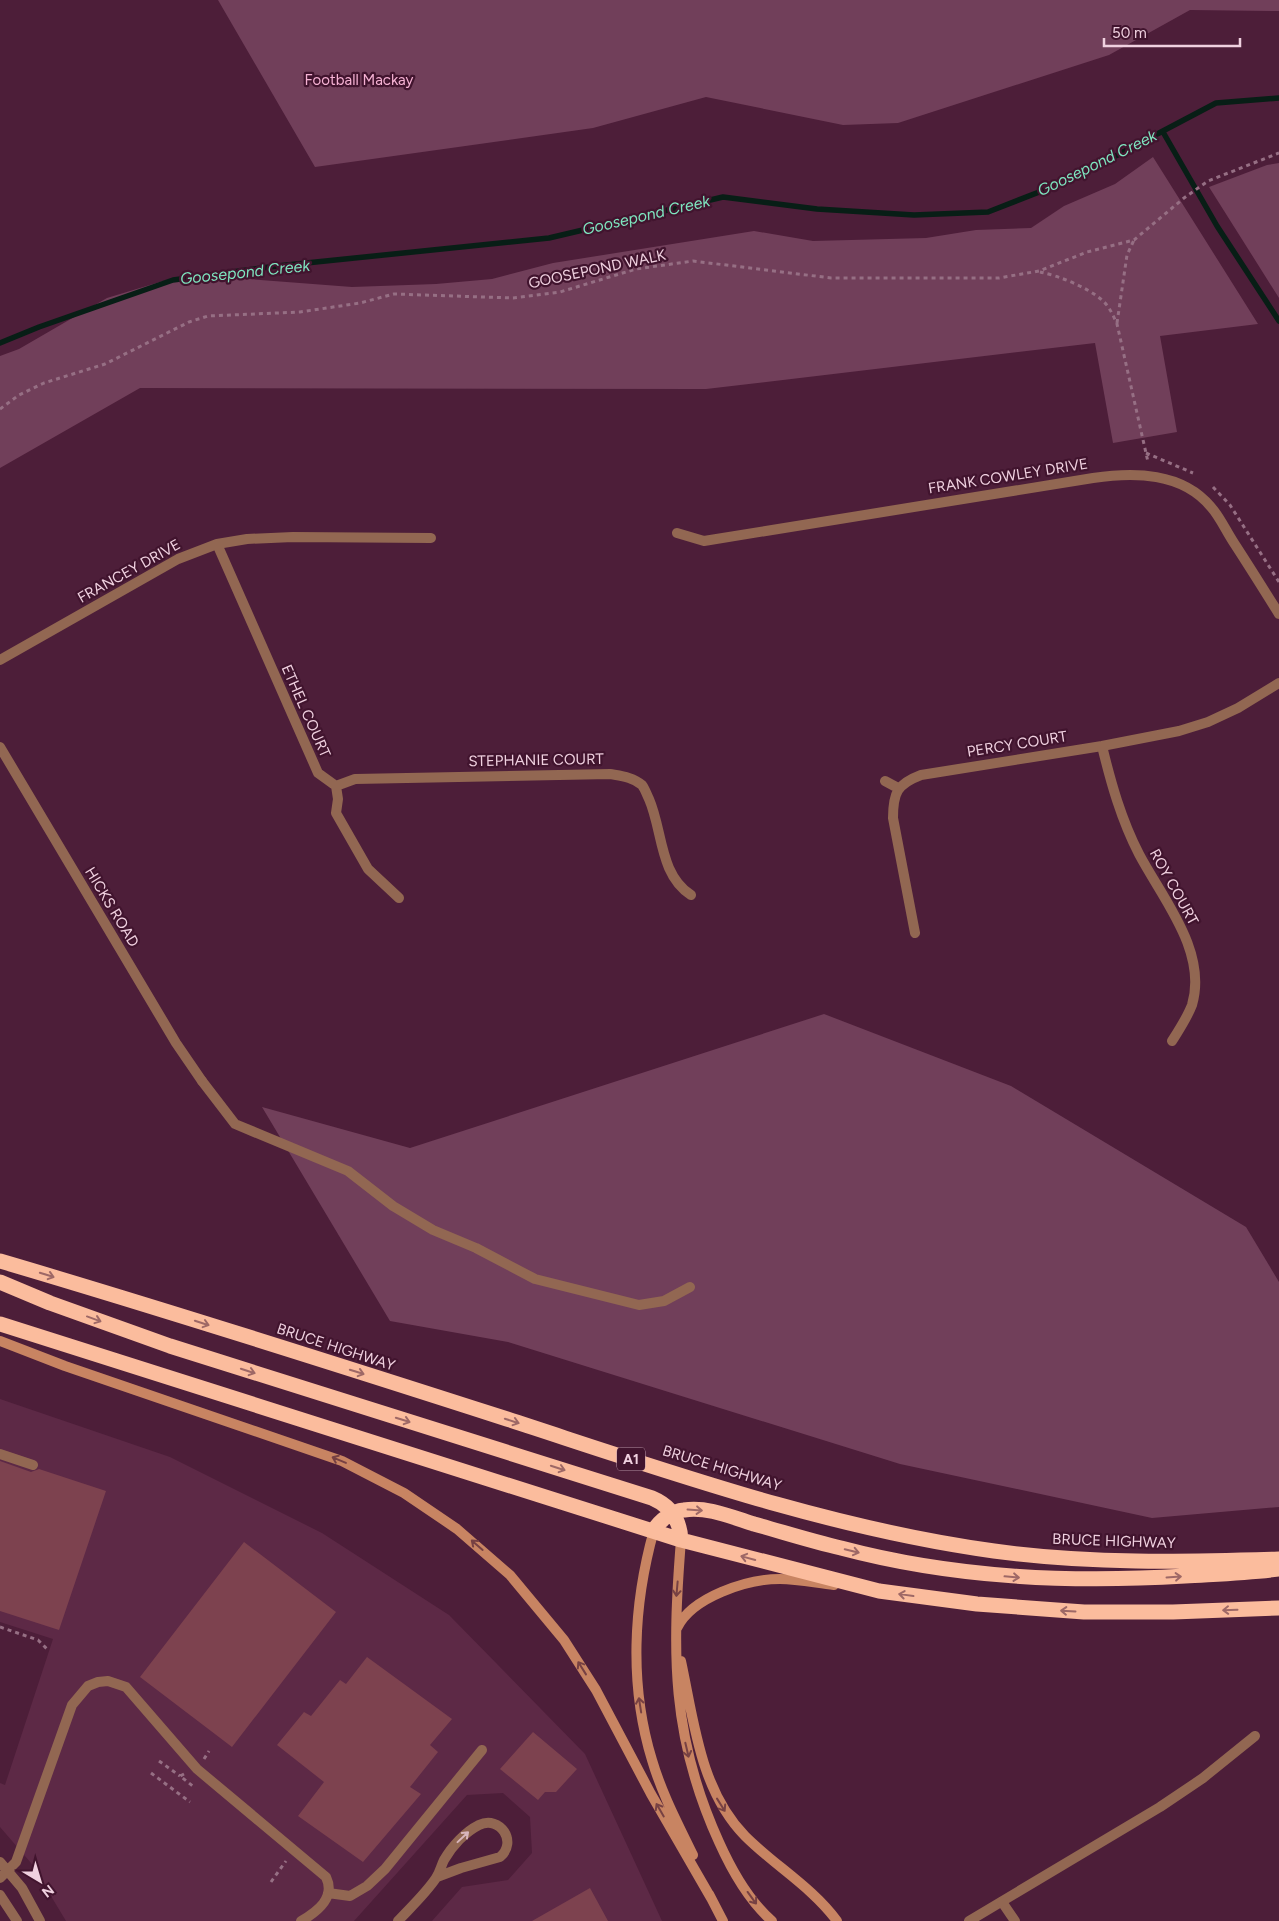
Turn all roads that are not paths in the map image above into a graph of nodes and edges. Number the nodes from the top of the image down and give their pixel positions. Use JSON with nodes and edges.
{"nodes":[{"id":1,"x":677,"y":533,"type":"dead end"},
{"id":2,"x":431,"y":538,"type":"dead end"},
{"id":3,"x":217,"y":544,"type":"junction"},
{"id":4,"x":1279,"y":614,"type":"edge"},
{"id":5,"x":0,"y":660,"type":"edge"},
{"id":6,"x":1279,"y":682,"type":"edge"},
{"id":7,"x":1102,"y":746,"type":"junction"},
{"id":8,"x":0,"y":747,"type":"edge"},
{"id":9,"x":885,"y":781,"type":"dead end"},
{"id":10,"x":336,"y":786,"type":"junction"},
{"id":11,"x":898,"y":788,"type":"junction"},
{"id":12,"x":691,"y":895,"type":"dead end"},
{"id":13,"x":399,"y":898,"type":"dead end"},
{"id":14,"x":916,"y":933,"type":"dead end"},
{"id":15,"x":1172,"y":1041,"type":"dead end"},
{"id":16,"x":0,"y":1261,"type":"edge"},
{"id":17,"x":0,"y":1282,"type":"edge"},
{"id":18,"x":690,"y":1287,"type":"dead end"},
{"id":19,"x":0,"y":1324,"type":"edge"},
{"id":20,"x":0,"y":1341,"type":"edge"},
{"id":21,"x":0,"y":1454,"type":"edge"},
{"id":22,"x":33,"y":1465,"type":"dead end"},
{"id":23,"x":673,"y":1513,"type":"junction"},
{"id":24,"x":654,"y":1530,"type":"junction"},
{"id":25,"x":681,"y":1540,"type":"junction"},
{"id":26,"x":1279,"y":1559,"type":"edge"},
{"id":27,"x":1279,"y":1569,"type":"edge"},
{"id":28,"x":880,"y":1591,"type":"junction"},
{"id":29,"x":1279,"y":1608,"type":"edge"},
{"id":30,"x":676,"y":1635,"type":"junction"},
{"id":31,"x":1255,"y":1736,"type":"dead end"},
{"id":32,"x":482,"y":1750,"type":"dead end"},
{"id":33,"x":2,"y":1870,"type":"edge"},
{"id":34,"x":437,"y":1877,"type":"junction"},
{"id":35,"x":328,"y":1893,"type":"junction"},
{"id":36,"x":0,"y":1895,"type":"edge"},
{"id":37,"x":711,"y":1898,"type":"junction"},
{"id":38,"x":1002,"y":1902,"type":"junction"},
{"id":39,"x":17,"y":1921,"type":"edge"},
{"id":40,"x":40,"y":1921,"type":"edge"},
{"id":41,"x":302,"y":1921,"type":"edge"},
{"id":42,"x":398,"y":1921,"type":"edge"},
{"id":43,"x":723,"y":1921,"type":"edge"},
{"id":44,"x":772,"y":1921,"type":"edge"},
{"id":45,"x":837,"y":1921,"type":"edge"},
{"id":46,"x":969,"y":1921,"type":"edge"},
{"id":47,"x":1015,"y":1921,"type":"edge"}],
"edges":[{"from":1,"to":4,"type":"street","name":"FRANK COWLEY DRIVE"},
{"from":2,"to":3,"type":"street","name":"FRANCEY DRIVE"},
{"from":3,"to":5,"type":"street","name":"FRANCEY DRIVE"},
{"from":3,"to":10,"type":"street","name":"ETHEL COURT"},
{"from":6,"to":7,"type":"street","name":"PERCY COURT"},
{"from":7,"to":11,"type":"street","name":"PERCY COURT"},
{"from":7,"to":15,"type":"street","name":"ROY COURT"},
{"from":8,"to":18,"type":"street","name":"HICKS ROAD"},
{"from":9,"to":11,"type":"street"},
{"from":10,"to":12,"type":"street","name":"STEPHANIE COURT"},
{"from":10,"to":13,"type":"street"},
{"from":11,"to":14,"type":"street"},
{"from":16,"to":26,"type":"highway","name":"BRUCE HIGHWAY","number":"A1","one_way":true},
{"from":17,"to":23,"type":"highway","one_way":true},
{"from":19,"to":24,"type":"highway"},
{"from":37,"to":20,"type":"main road","one_way":true},
{"from":21,"to":22,"type":"street"},
{"from":23,"to":24,"type":"highway"},
{"from":23,"to":25,"type":"highway"},
{"from":23,"to":27,"type":"highway","one_way":true},
{"from":24,"to":25,"type":"highway"},
{"from":37,"to":24,"type":"main road","one_way":true},
{"from":28,"to":25,"type":"highway","one_way":true},
{"from":25,"to":30,"type":"main road","one_way":true},
{"from":29,"to":28,"type":"highway","one_way":true},
{"from":28,"to":30,"type":"main road"},
{"from":30,"to":44,"type":"main road","one_way":true},
{"from":30,"to":45,"type":"main road","one_way":true},
{"from":31,"to":38,"type":"street"},
{"from":32,"to":35,"type":"street"},
{"from":33,"to":35,"type":"street"},
{"from":33,"to":40,"type":"street"},
{"from":34,"to":34,"type":"street","one_way":true},
{"from":34,"to":42,"type":"street"},
{"from":35,"to":41,"type":"street"},
{"from":36,"to":39,"type":"street"},
{"from":37,"to":43,"type":"main road"},
{"from":38,"to":46,"type":"street"},
{"from":38,"to":47,"type":"street"}]}
